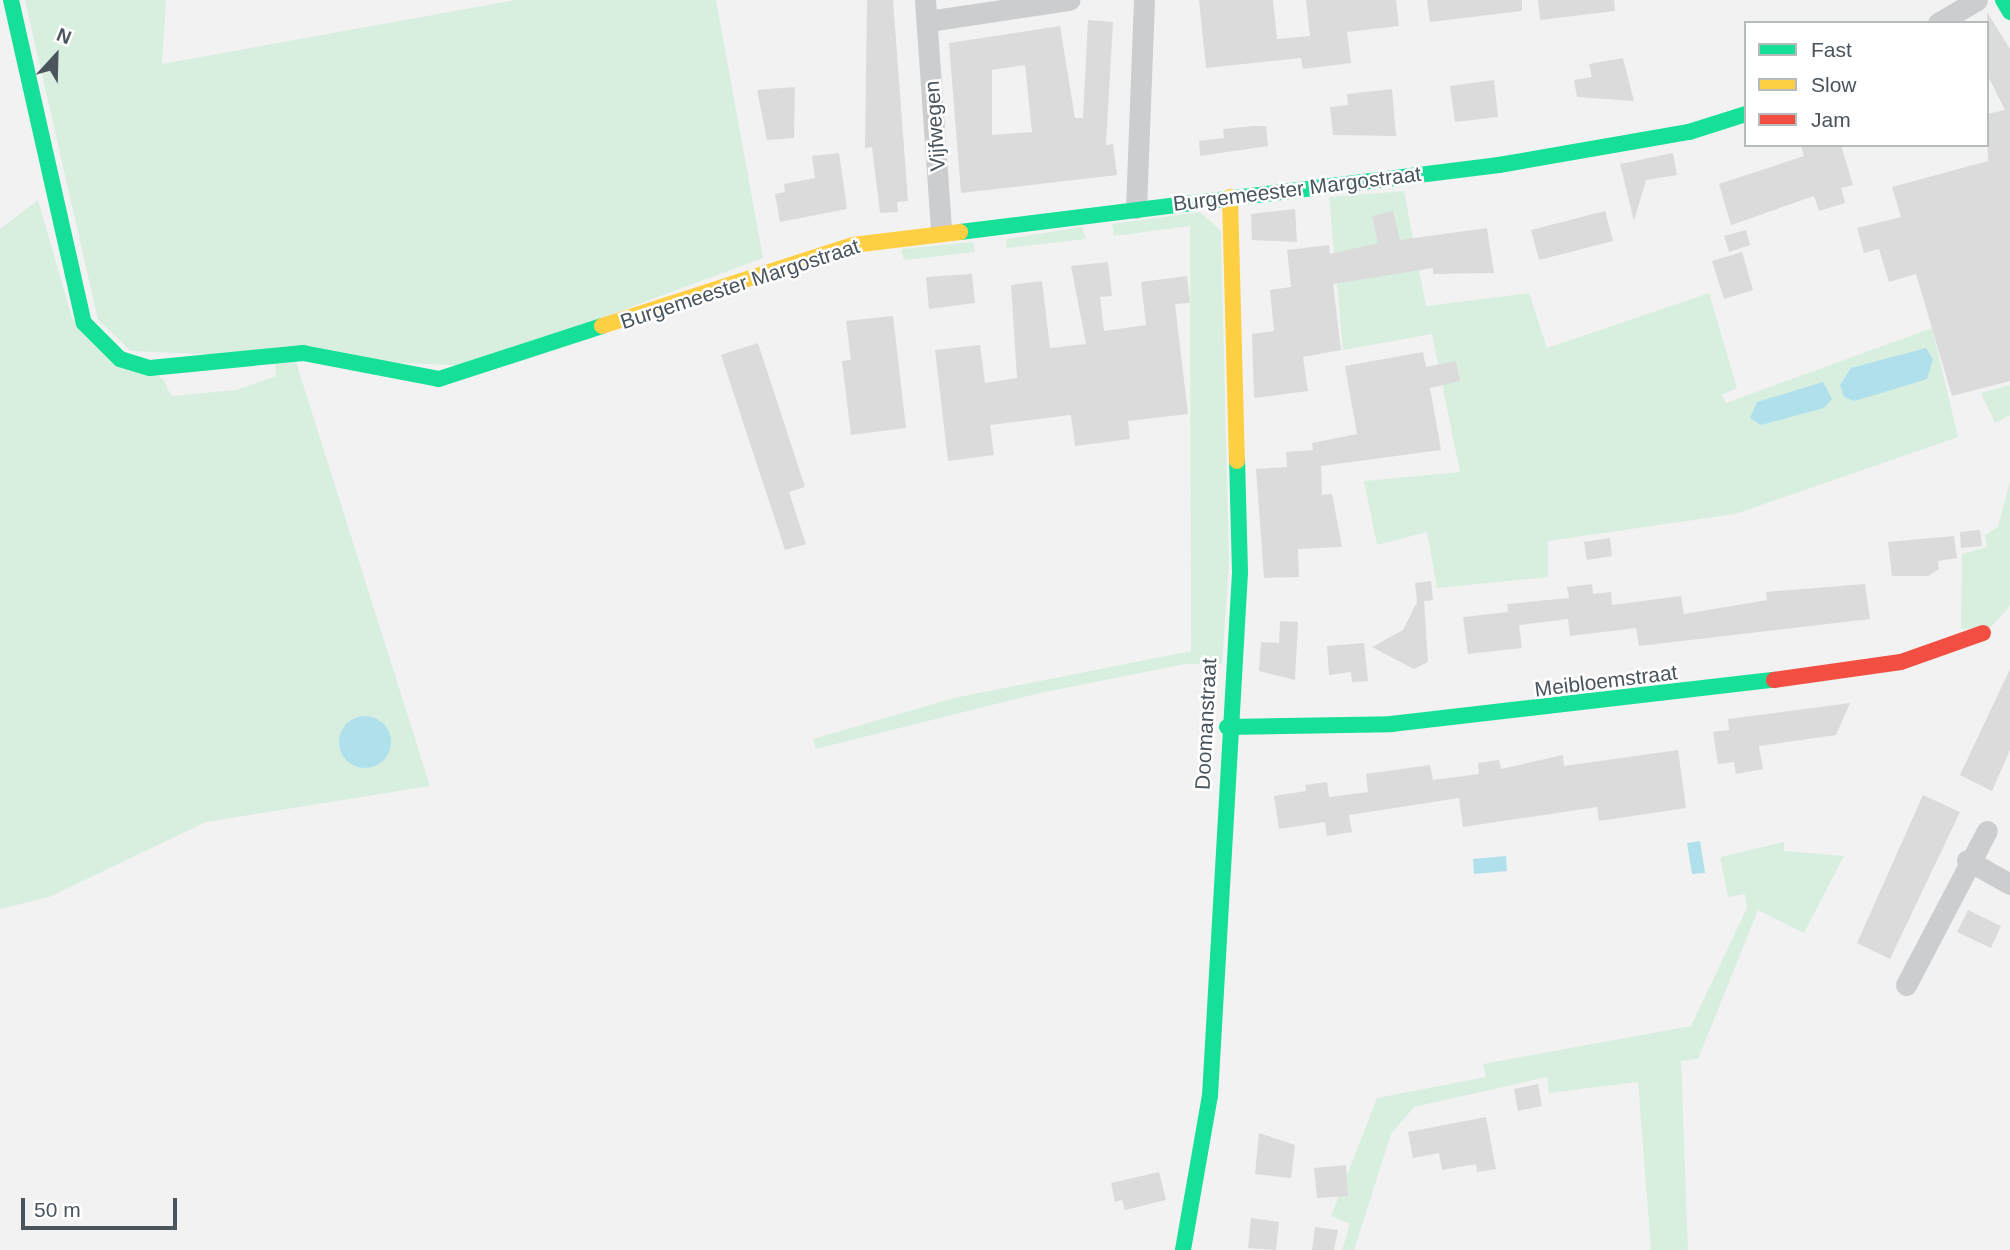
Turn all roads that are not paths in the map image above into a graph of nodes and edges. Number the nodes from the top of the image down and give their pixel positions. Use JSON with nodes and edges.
{"nodes":[{"id":1,"x":11,"y":0,"type":"edge"},
{"id":2,"x":925,"y":0,"type":"edge"},
{"id":3,"x":1069,"y":0,"type":"edge"},
{"id":4,"x":1144,"y":0,"type":"edge"},
{"id":5,"x":1977,"y":0,"type":"edge"},
{"id":6,"x":2003,"y":0,"type":"edge"},
{"id":7,"x":2010,"y":12,"type":"edge"},
{"id":8,"x":928,"y":21,"type":"junction"},
{"id":9,"x":1941,"y":21,"type":"edge"},
{"id":10,"x":1744,"y":114,"type":"edge"},
{"id":11,"x":1230,"y":197,"type":"junction"},
{"id":12,"x":1136,"y":208,"type":"junction"},
{"id":13,"x":941,"y":230,"type":"junction"},
{"id":14,"x":1983,"y":633,"type":"dead end"},
{"id":15,"x":1227,"y":727,"type":"junction"},
{"id":16,"x":1987,"y":831,"type":"dead end"},
{"id":17,"x":1967,"y":860,"type":"junction"},
{"id":18,"x":2010,"y":884,"type":"edge"},
{"id":19,"x":1906,"y":985,"type":"dead end"},
{"id":20,"x":1182,"y":1250,"type":"edge"}],
"edges":[{"from":1,"to":13,"type":"street","name":"Burgemeester Margostraat"},
{"from":2,"to":8,"type":"street","name":"Vijfwegen"},
{"from":3,"to":8,"type":"street"},
{"from":4,"to":12,"type":"street"},
{"from":5,"to":9,"type":"street"},
{"from":6,"to":7,"type":"street"},
{"from":8,"to":13,"type":"street","name":"Vijfwegen"},
{"from":10,"to":11,"type":"street","name":"Burgemeester Margostraat"},
{"from":11,"to":12,"type":"street","name":"Burgemeester Margostraat"},
{"from":11,"to":15,"type":"street","name":"Doomanstraat"},
{"from":12,"to":13,"type":"street","name":"Burgemeester Margostraat"},
{"from":14,"to":15,"type":"street","name":"Meibloemstraat"},
{"from":15,"to":20,"type":"street","name":"Doomanstraat"},
{"from":16,"to":17,"type":"street"},
{"from":17,"to":18,"type":"street"},
{"from":17,"to":19,"type":"street"}]}
